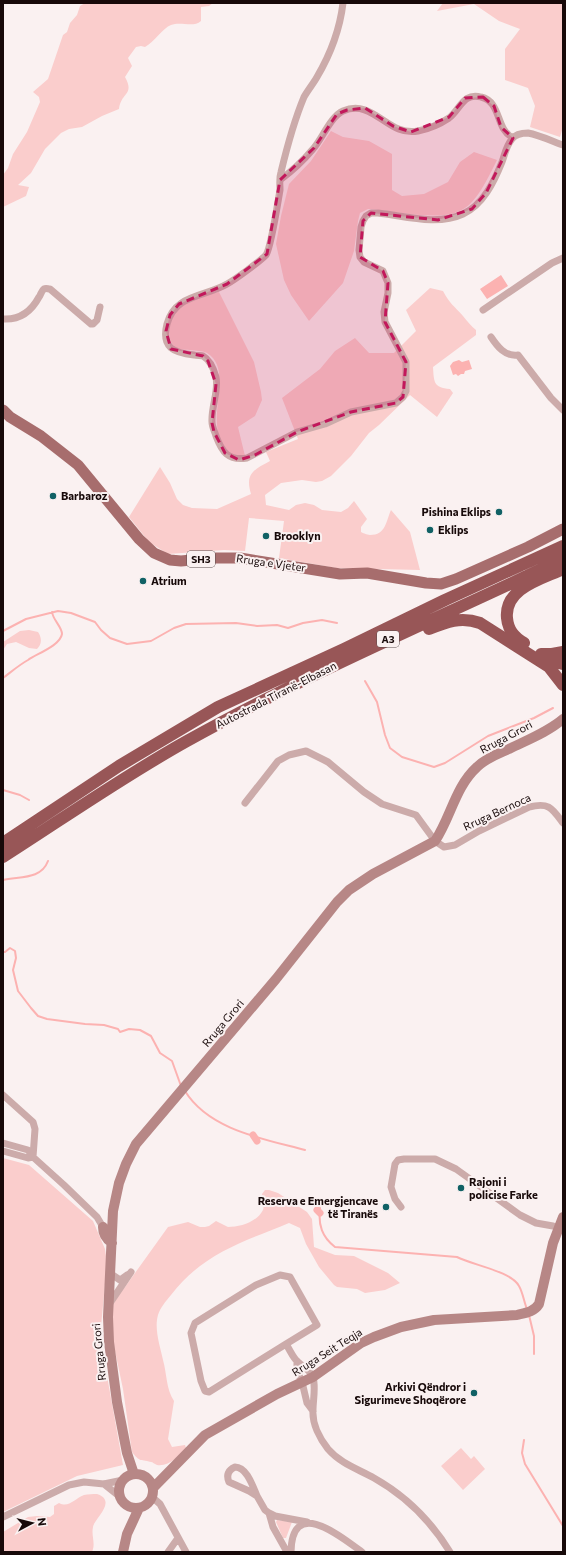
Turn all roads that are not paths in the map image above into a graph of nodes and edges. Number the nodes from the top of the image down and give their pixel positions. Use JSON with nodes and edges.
{"nodes":[{"id":1,"x":343,"y":3,"type":"edge"},
{"id":2,"x":513,"y":138,"type":"junction"},
{"id":3,"x":563,"y":145,"type":"edge"},
{"id":4,"x":280,"y":180,"type":"junction"},
{"id":5,"x":563,"y":258,"type":"edge"},
{"id":6,"x":100,"y":307,"type":"dead end"},
{"id":7,"x":484,"y":310,"type":"dead end"},
{"id":8,"x":3,"y":319,"type":"edge"},
{"id":9,"x":491,"y":337,"type":"dead end"},
{"id":10,"x":3,"y":410,"type":"edge"},
{"id":11,"x":563,"y":410,"type":"edge"},
{"id":12,"x":563,"y":530,"type":"edge"},
{"id":13,"x":563,"y":539,"type":"edge"},
{"id":14,"x":563,"y":546,"type":"edge"},
{"id":15,"x":563,"y":560,"type":"edge"},
{"id":16,"x":522,"y":566,"type":"junction"},
{"id":17,"x":563,"y":569,"type":"edge"},
{"id":18,"x":364,"y":650,"type":"junction"},
{"id":19,"x":563,"y":652,"type":"edge"},
{"id":20,"x":538,"y":653,"type":"junction"},
{"id":21,"x":563,"y":664,"type":"edge"},
{"id":22,"x":563,"y":676,"type":"edge"},
{"id":23,"x":563,"y":684,"type":"edge"},
{"id":24,"x":562,"y":719,"type":"edge"},
{"id":25,"x":245,"y":803,"type":"dead end"},
{"id":26,"x":563,"y":823,"type":"edge"},
{"id":27,"x":435,"y":841,"type":"junction"},
{"id":28,"x":3,"y":842,"type":"edge"},
{"id":29,"x":3,"y":857,"type":"edge"},
{"id":30,"x":3,"y":1095,"type":"edge"},
{"id":31,"x":3,"y":1143,"type":"edge"},
{"id":32,"x":3,"y":1151,"type":"edge"},
{"id":33,"x":33,"y":1157,"type":"junction"},
{"id":34,"x":401,"y":1207,"type":"dead end"},
{"id":35,"x":563,"y":1217,"type":"edge"},
{"id":36,"x":107,"y":1224,"type":"junction"},
{"id":37,"x":558,"y":1228,"type":"junction"},
{"id":38,"x":111,"y":1274,"type":"junction"},
{"id":39,"x":120,"y":1280,"type":"junction"},
{"id":40,"x":110,"y":1291,"type":"junction"},
{"id":41,"x":109,"y":1305,"type":"junction"},
{"id":42,"x":286,"y":1344,"type":"junction"},
{"id":43,"x":297,"y":1361,"type":"junction"},
{"id":44,"x":312,"y":1377,"type":"junction"},
{"id":45,"x":302,"y":1382,"type":"junction"},
{"id":46,"x":313,"y":1411,"type":"junction"},
{"id":47,"x":167,"y":1473,"type":"junction"},
{"id":48,"x":128,"y":1478,"type":"junction"},
{"id":49,"x":147,"y":1478,"type":"junction"},
{"id":50,"x":104,"y":1484,"type":"junction"},
{"id":51,"x":152,"y":1492,"type":"junction"},
{"id":52,"x":119,"y":1496,"type":"junction"},
{"id":53,"x":257,"y":1496,"type":"junction"},
{"id":54,"x":128,"y":1507,"type":"junction"},
{"id":55,"x":139,"y":1508,"type":"junction"},
{"id":56,"x":269,"y":1514,"type":"junction"},
{"id":57,"x":3,"y":1517,"type":"edge"},
{"id":58,"x":307,"y":1522,"type":"junction"},
{"id":59,"x":131,"y":1523,"type":"junction"},
{"id":60,"x":178,"y":1538,"type":"junction"},
{"id":61,"x":123,"y":1552,"type":"edge"},
{"id":62,"x":168,"y":1552,"type":"edge"},
{"id":63,"x":186,"y":1552,"type":"edge"},
{"id":64,"x":287,"y":1552,"type":"edge"},
{"id":65,"x":291,"y":1552,"type":"edge"},
{"id":66,"x":362,"y":1552,"type":"edge"},
{"id":67,"x":450,"y":1552,"type":"edge"}],
"edges":[{"from":1,"to":4,"type":"street"},
{"from":2,"to":3,"type":"street"},
{"from":2,"to":4,"type":"street"},
{"from":2,"to":4,"type":"street"},
{"from":5,"to":7,"type":"street"},
{"from":6,"to":8,"type":"street"},
{"from":9,"to":11,"type":"street"},
{"from":10,"to":12,"type":"main road","name":"Rruga e Vjeter","number":"SH3"},
{"from":13,"to":16,"type":"highway"},
{"from":14,"to":16,"type":"highway","name":"Autostrada Tiranë-Elbasan","number":"A3"},
{"from":15,"to":18,"type":"highway","name":"Autostrada Tiranë-Elbasan","number":"A3"},
{"from":16,"to":28,"type":"highway","name":"Autostrada Tiranë-Elbasan","number":"A3"},
{"from":17,"to":20,"type":"highway"},
{"from":18,"to":23,"type":"highway"},
{"from":18,"to":29,"type":"highway","name":"Autostrada Tiranë-Elbasan","number":"A3"},
{"from":19,"to":20,"type":"highway"},
{"from":20,"to":21,"type":"highway"},
{"from":22,"to":23,"type":"main road"},
{"from":24,"to":27,"type":"main road","name":"Rruga Grori"},
{"from":25,"to":27,"type":"street"},
{"from":26,"to":27,"type":"street","name":"Rruga Bernoca"},
{"from":27,"to":36,"type":"main road","name":"Rruga Grori"},
{"from":30,"to":33,"type":"street"},
{"from":31,"to":33,"type":"street"},
{"from":32,"to":33,"type":"street"},
{"from":33,"to":36,"type":"street"},
{"from":34,"to":37,"type":"street"},
{"from":35,"to":37,"type":"main road","name":"Rruga Seit Teqja"},
{"from":36,"to":38,"type":"main road","name":"Rruga Grori"},
{"from":37,"to":44,"type":"main road","name":"Rruga Seit Teqja"},
{"from":38,"to":39,"type":"street"},
{"from":38,"to":40,"type":"main road","name":"Rruga Grori"},
{"from":39,"to":40,"type":"street"},
{"from":39,"to":41,"type":"street"},
{"from":40,"to":41,"type":"main road","name":"Rruga Grori"},
{"from":41,"to":48,"type":"main road","name":"Rruga Grori"},
{"from":42,"to":42,"type":"street"},
{"from":42,"to":43,"type":"street"},
{"from":43,"to":44,"type":"street"},
{"from":43,"to":45,"type":"street"},
{"from":44,"to":45,"type":"main road","name":"Rruga Seit Teqja"},
{"from":44,"to":46,"type":"street"},
{"from":45,"to":46,"type":"street"},
{"from":45,"to":47,"type":"main road","name":"Rruga Seit Teqja"},
{"from":46,"to":67,"type":"street"},
{"from":47,"to":49,"type":"main road"},
{"from":47,"to":51,"type":"main road","name":"Rruga Seit Teqja"},
{"from":48,"to":49,"type":"main road"},
{"from":48,"to":50,"type":"street"},
{"from":48,"to":52,"type":"main road"},
{"from":49,"to":51,"type":"main road"},
{"from":50,"to":52,"type":"street"},
{"from":50,"to":57,"type":"street"},
{"from":51,"to":55,"type":"main road"},
{"from":51,"to":60,"type":"street"},
{"from":52,"to":54,"type":"main road"},
{"from":53,"to":53,"type":"street"},
{"from":53,"to":56,"type":"street"},
{"from":54,"to":55,"type":"main road"},
{"from":54,"to":59,"type":"main road"},
{"from":55,"to":59,"type":"main road"},
{"from":56,"to":58,"type":"street"},
{"from":56,"to":64,"type":"street"},
{"from":58,"to":65,"type":"street"},
{"from":58,"to":66,"type":"street"},
{"from":59,"to":61,"type":"main road"},
{"from":60,"to":62,"type":"street"},
{"from":60,"to":63,"type":"street"}]}
